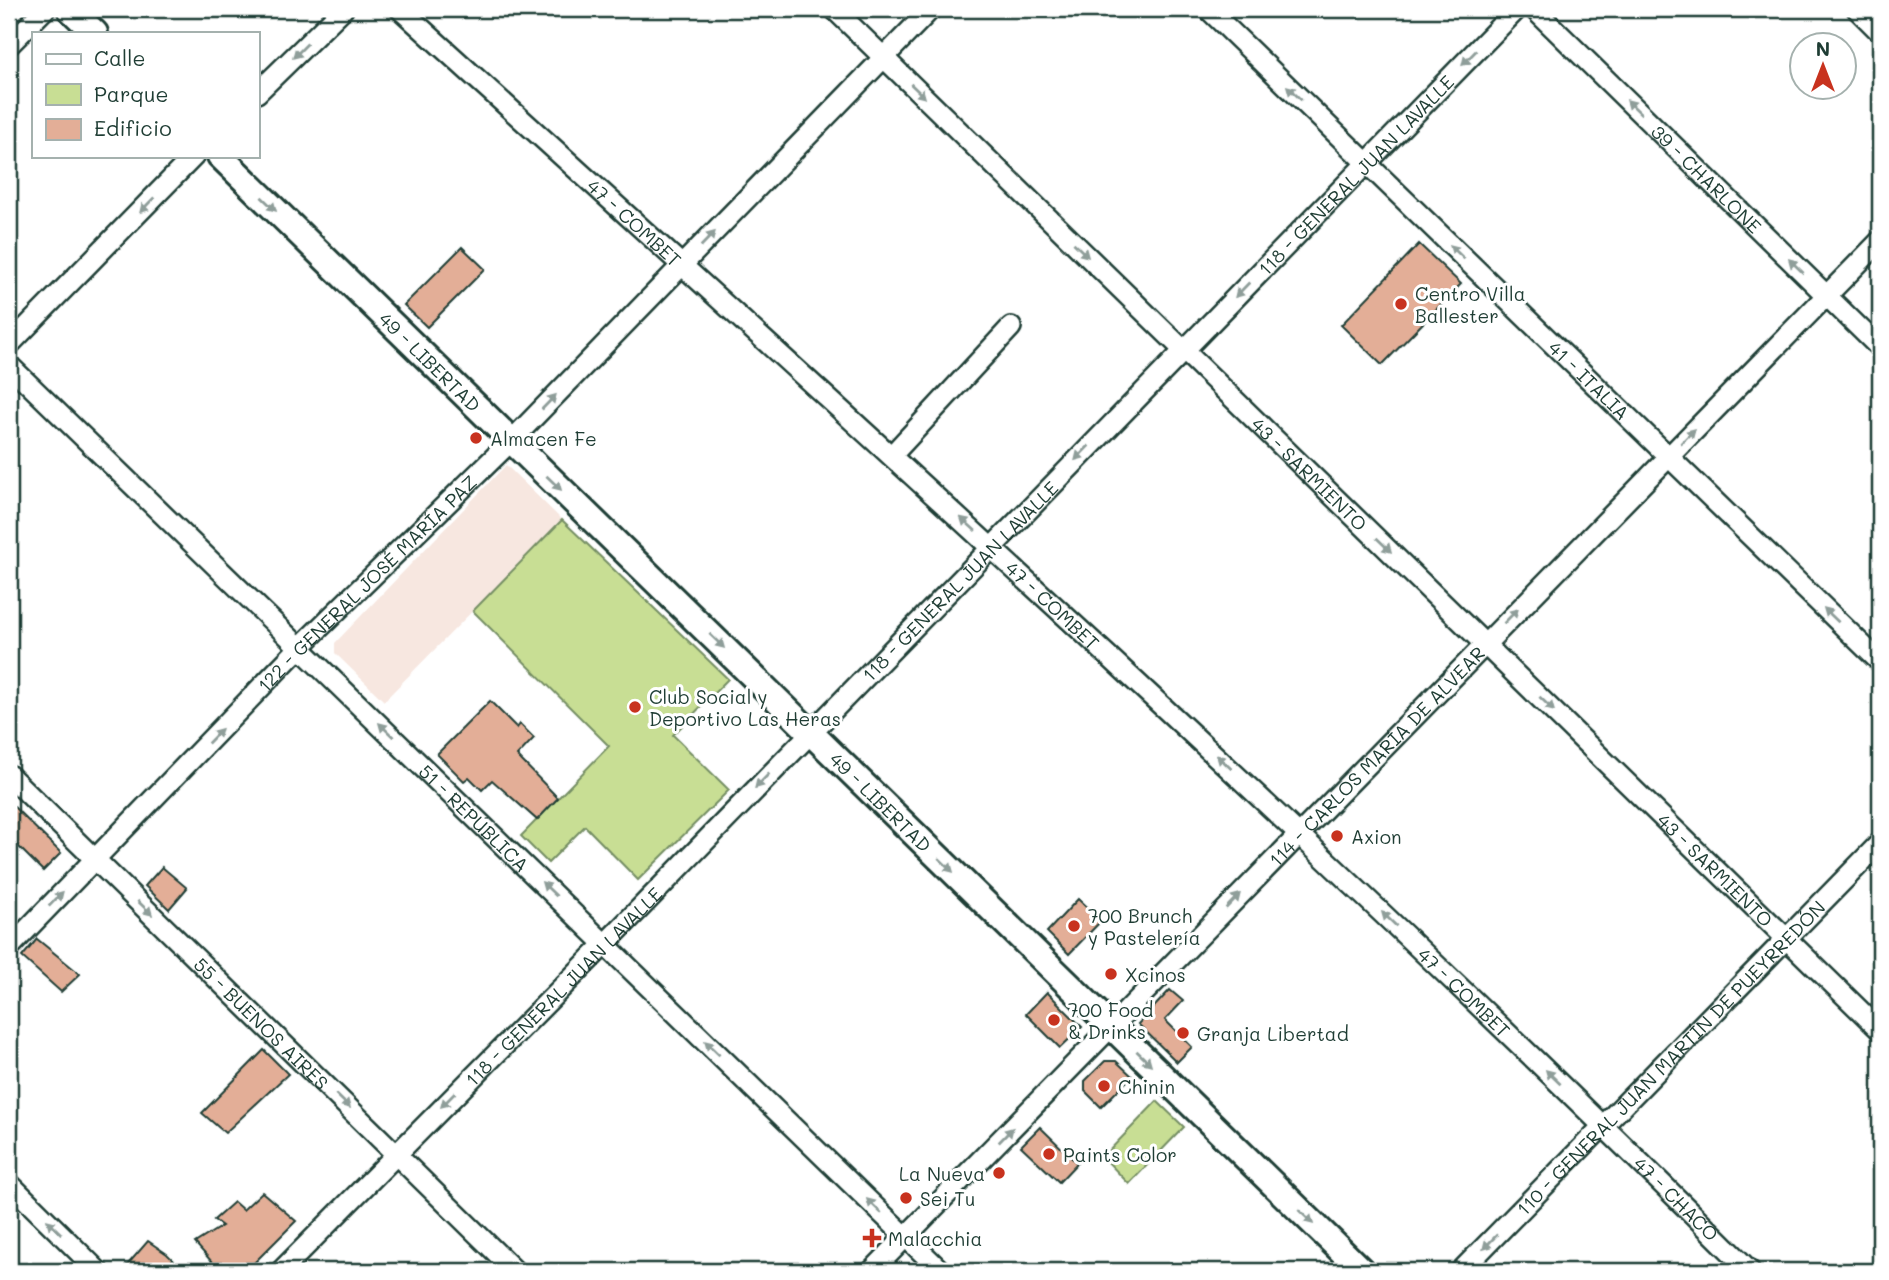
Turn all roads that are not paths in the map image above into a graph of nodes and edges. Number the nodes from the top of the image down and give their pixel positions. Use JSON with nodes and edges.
{"nodes":[{"id":1,"x":45,"y":9,"type":"edge"},
{"id":2,"x":70,"y":9,"type":"edge"},
{"id":3,"x":343,"y":9,"type":"edge"},
{"id":4,"x":400,"y":9,"type":"edge"},
{"id":5,"x":834,"y":9,"type":"edge"},
{"id":6,"x":931,"y":9,"type":"edge"},
{"id":7,"x":1208,"y":9,"type":"edge"},
{"id":8,"x":1517,"y":9,"type":"edge"},
{"id":9,"x":1534,"y":9,"type":"edge"},
{"id":10,"x":1857,"y":9,"type":"edge"},
{"id":11,"x":94,"y":32,"type":"edge"},
{"id":12,"x":1880,"y":32,"type":"edge"},
{"id":13,"x":9,"y":46,"type":"edge"},
{"id":14,"x":884,"y":58,"type":"junction"},
{"id":15,"x":259,"y":91,"type":"edge"},
{"id":16,"x":192,"y":158,"type":"edge"},
{"id":17,"x":222,"y":158,"type":"edge"},
{"id":18,"x":1366,"y":163,"type":"junction"},
{"id":19,"x":1880,"y":242,"type":"edge"},
{"id":20,"x":682,"y":265,"type":"junction"},
{"id":21,"x":1827,"y":296,"type":"junction"},
{"id":22,"x":1011,"y":327,"type":"dead end"},
{"id":23,"x":9,"y":345,"type":"edge"},
{"id":24,"x":1880,"y":348,"type":"edge"},
{"id":25,"x":1183,"y":350,"type":"junction"},
{"id":26,"x":9,"y":365,"type":"edge"},
{"id":27,"x":511,"y":441,"type":"junction"},
{"id":28,"x":892,"y":455,"type":"junction"},
{"id":29,"x":1669,"y":456,"type":"junction"},
{"id":30,"x":992,"y":545,"type":"junction"},
{"id":31,"x":1484,"y":643,"type":"junction"},
{"id":32,"x":300,"y":647,"type":"junction"},
{"id":33,"x":1880,"y":662,"type":"edge"},
{"id":34,"x":810,"y":732,"type":"junction"},
{"id":35,"x":9,"y":775,"type":"edge"},
{"id":36,"x":1299,"y":832,"type":"junction"},
{"id":37,"x":1880,"y":843,"type":"edge"},
{"id":38,"x":95,"y":859,"type":"junction"},
{"id":39,"x":1785,"y":938,"type":"junction"},
{"id":40,"x":605,"y":944,"type":"junction"},
{"id":41,"x":9,"y":948,"type":"edge"},
{"id":42,"x":1111,"y":1026,"type":"junction"},
{"id":43,"x":1880,"y":1030,"type":"edge"},
{"id":44,"x":1603,"y":1124,"type":"junction"},
{"id":45,"x":396,"y":1153,"type":"junction"},
{"id":46,"x":9,"y":1183,"type":"edge"},
{"id":47,"x":906,"y":1237,"type":"junction"},
{"id":48,"x":99,"y":1271,"type":"edge"},
{"id":49,"x":281,"y":1271,"type":"edge"},
{"id":50,"x":515,"y":1271,"type":"edge"},
{"id":51,"x":872,"y":1271,"type":"edge"},
{"id":52,"x":941,"y":1271,"type":"edge"},
{"id":53,"x":1362,"y":1271,"type":"edge"},
{"id":54,"x":1461,"y":1271,"type":"edge"},
{"id":55,"x":1750,"y":1271,"type":"edge"}],
"edges":[{"from":1,"to":13,"type":"street"},
{"from":2,"to":11,"type":"street"},
{"from":3,"to":15,"type":"street","one_way":true},
{"from":4,"to":20,"type":"street","name":"47 - COMBET"},
{"from":5,"to":14,"type":"street","name":"43 - SARMIENTO"},
{"from":6,"to":14,"type":"street","name":"122 - GENERAL JOSÉ MARÍA PAZ"},
{"from":18,"to":7,"type":"street","name":"41 - ITALIA","one_way":true},
{"from":8,"to":18,"type":"street","name":"118 - GENERAL JUAN LAVALLE","one_way":true},
{"from":21,"to":9,"type":"street","name":"39 - CHARLONE","one_way":true},
{"from":10,"to":12,"type":"street"},
{"from":20,"to":14,"type":"street","name":"122 - GENERAL JOSÉ MARÍA PAZ","one_way":true},
{"from":14,"to":25,"type":"street","name":"43 - SARMIENTO","one_way":true},
{"from":16,"to":23,"type":"street","one_way":true},
{"from":17,"to":27,"type":"street","name":"49 - LIBERTAD","one_way":true},
{"from":18,"to":25,"type":"street","name":"118 - GENERAL JUAN LAVALLE","one_way":true},
{"from":29,"to":18,"type":"street","name":"41 - ITALIA","one_way":true},
{"from":19,"to":21,"type":"street","name":"114 - CARLOS MARÍA DE ALVEAR"},
{"from":27,"to":20,"type":"street","name":"122 - GENERAL JOSÉ MARÍA PAZ","one_way":true},
{"from":20,"to":28,"type":"street","name":"47 - COMBET"},
{"from":21,"to":24,"type":"street","name":"39 - CHARLONE"},
{"from":29,"to":21,"type":"street","name":"114 - CARLOS MARÍA DE ALVEAR","one_way":true},
{"from":22,"to":28,"type":"street"},
{"from":25,"to":30,"type":"street","name":"118 - GENERAL JUAN LAVALLE","one_way":true},
{"from":25,"to":31,"type":"street","name":"43 - SARMIENTO","one_way":true},
{"from":26,"to":32,"type":"street","name":"51 - REPÚBLICA"},
{"from":27,"to":32,"type":"street","name":"122 - GENERAL JOSÉ MARÍA PAZ"},
{"from":27,"to":34,"type":"street","name":"49 - LIBERTAD","one_way":true},
{"from":30,"to":28,"type":"street","name":"47 - COMBET","one_way":true},
{"from":31,"to":29,"type":"street","name":"114 - CARLOS MARÍA DE ALVEAR","one_way":true},
{"from":33,"to":29,"type":"street","name":"41 - ITALIA","one_way":true},
{"from":30,"to":34,"type":"street","name":"118 - GENERAL JUAN LAVALLE"},
{"from":36,"to":30,"type":"street","name":"47 - COMBET","one_way":true},
{"from":31,"to":36,"type":"street","name":"114 - CARLOS MARÍA DE ALVEAR"},
{"from":31,"to":39,"type":"street","name":"43 - SARMIENTO","one_way":true},
{"from":38,"to":32,"type":"street","name":"122 - GENERAL JOSÉ MARÍA PAZ","one_way":true},
{"from":40,"to":32,"type":"street","name":"51 - REPÚBLICA","one_way":true},
{"from":34,"to":40,"type":"street","name":"118 - GENERAL JUAN LAVALLE","one_way":true},
{"from":34,"to":42,"type":"street","name":"49 - LIBERTAD","one_way":true},
{"from":35,"to":38,"type":"street","name":"55 - BUENOS AIRES"},
{"from":42,"to":36,"type":"street","name":"114 - CARLOS MARÍA DE ALVEAR","one_way":true},
{"from":44,"to":36,"type":"street","name":"47 - COMBET","one_way":true},
{"from":37,"to":39,"type":"street","name":"110 - GENERAL JUAN MARTÍN DE PUEYRREDÓN"},
{"from":41,"to":38,"type":"street","name":"122 - GENERAL JOSÉ MARÍA PAZ","one_way":true},
{"from":38,"to":45,"type":"street","name":"55 - BUENOS AIRES","one_way":true},
{"from":39,"to":43,"type":"street","name":"43 - SARMIENTO"},
{"from":39,"to":44,"type":"street","name":"110 - GENERAL JUAN MARTÍN DE PUEYRREDÓN"},
{"from":40,"to":45,"type":"street","name":"118 - GENERAL JUAN LAVALLE","one_way":true},
{"from":47,"to":40,"type":"street","name":"51 - REPÚBLICA","one_way":true},
{"from":47,"to":42,"type":"street","name":"114 - CARLOS MARÍA DE ALVEAR","one_way":true},
{"from":42,"to":53,"type":"street","name":"49 - LIBERTAD","one_way":true},
{"from":44,"to":54,"type":"street","name":"110 - GENERAL JUAN MARTÍN DE PUEYRREDÓN","one_way":true},
{"from":44,"to":55,"type":"street","name":"47 - CHACO"},
{"from":45,"to":49,"type":"street","name":"118 - GENERAL JUAN LAVALLE"},
{"from":45,"to":50,"type":"street","name":"55 - BUENOS AIRES"},
{"from":48,"to":46,"type":"street","one_way":true},
{"from":47,"to":51,"type":"street","name":"114 - CARLOS MARÍA DE ALVEAR"},
{"from":47,"to":52,"type":"street","name":"51 - REPÚBLICA"}]}
